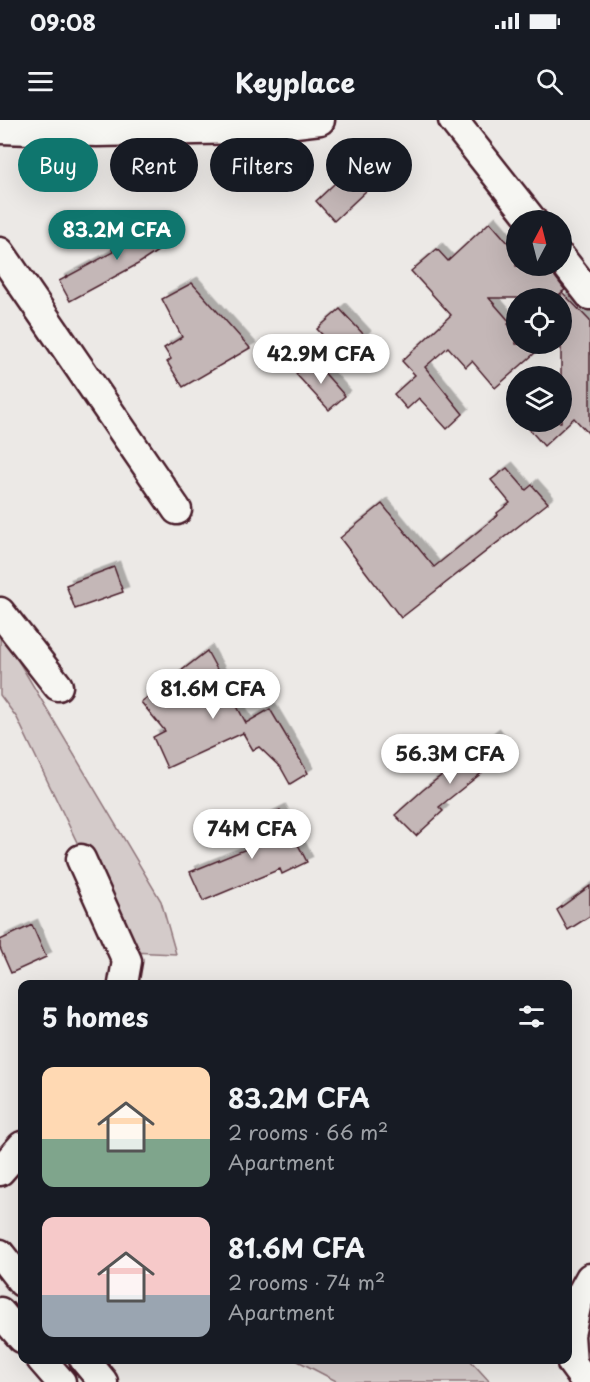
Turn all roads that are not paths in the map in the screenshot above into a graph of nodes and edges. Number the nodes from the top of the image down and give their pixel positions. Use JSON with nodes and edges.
{"nodes":[{"id":1,"x":320,"y":120,"type":"edge"},
{"id":2,"x":453,"y":120,"type":"edge"},
{"id":3,"x":7,"y":126,"type":"edge"},
{"id":4,"x":524,"y":210,"type":"edge"},
{"id":5,"x":0,"y":252,"type":"edge"},
{"id":6,"x":572,"y":272,"type":"edge"},
{"id":7,"x":590,"y":295,"type":"edge"},
{"id":8,"x":177,"y":510,"type":"dead end"},
{"id":9,"x":0,"y":612,"type":"edge"},
{"id":10,"x":58,"y":686,"type":"dead end"},
{"id":11,"x":81,"y":859,"type":"dead end"},
{"id":12,"x":124,"y":980,"type":"edge"},
{"id":13,"x":18,"y":1151,"type":"edge"},
{"id":14,"x":0,"y":1171,"type":"edge"},
{"id":15,"x":0,"y":1254,"type":"edge"},
{"id":16,"x":18,"y":1277,"type":"edge"},
{"id":17,"x":590,"y":1278,"type":"edge"},
{"id":18,"x":0,"y":1312,"type":"edge"},
{"id":19,"x":572,"y":1326,"type":"edge"},
{"id":20,"x":18,"y":1333,"type":"edge"},
{"id":21,"x":572,"y":1363,"type":"edge"},
{"id":22,"x":45,"y":1364,"type":"edge"},
{"id":23,"x":88,"y":1364,"type":"edge"},
{"id":24,"x":61,"y":1382,"type":"edge"},
{"id":25,"x":103,"y":1382,"type":"edge"},
{"id":26,"x":586,"y":1382,"type":"edge"}],
"edges":[{"from":1,"to":3,"type":"street"},
{"from":2,"to":4,"type":"street"},
{"from":5,"to":8,"type":"street"},
{"from":6,"to":7,"type":"street"},
{"from":9,"to":10,"type":"street"},
{"from":11,"to":12,"type":"street"},
{"from":13,"to":14,"type":"street"},
{"from":15,"to":16,"type":"street"},
{"from":17,"to":19,"type":"street"},
{"from":18,"to":20,"type":"street"},
{"from":21,"to":26,"type":"street"},
{"from":22,"to":24,"type":"street"},
{"from":23,"to":25,"type":"street"}]}
